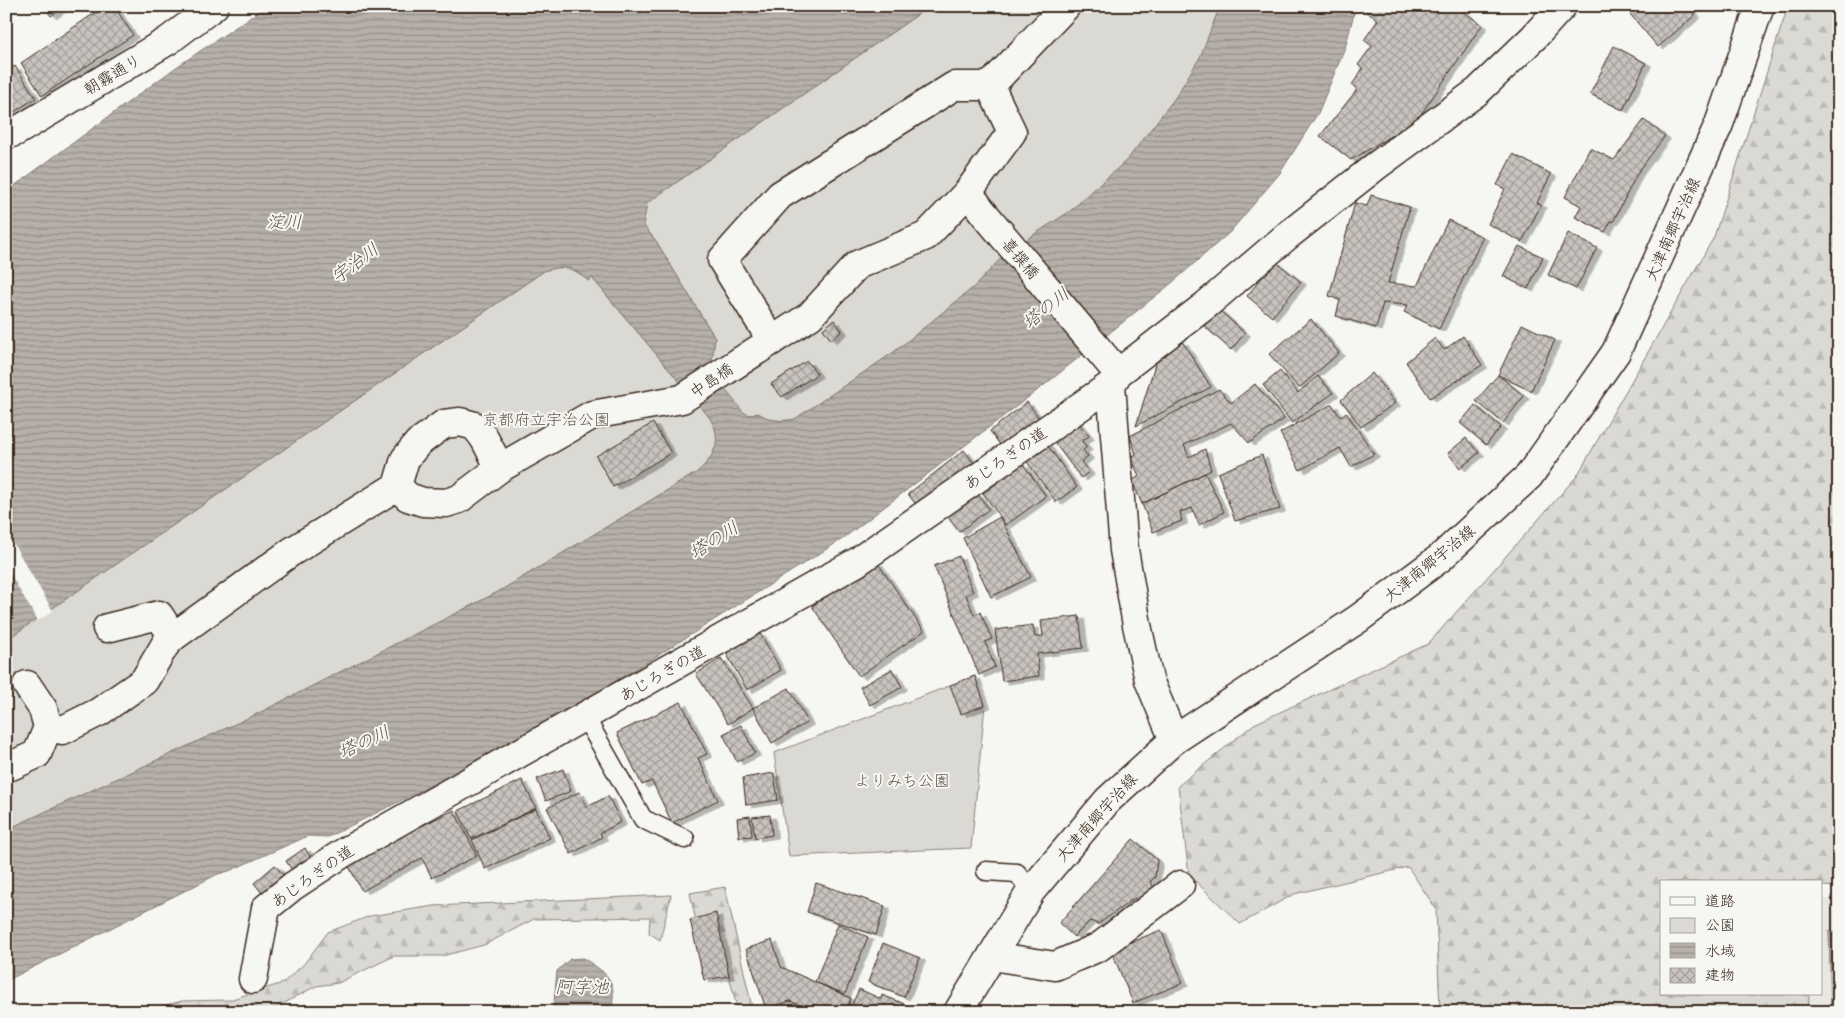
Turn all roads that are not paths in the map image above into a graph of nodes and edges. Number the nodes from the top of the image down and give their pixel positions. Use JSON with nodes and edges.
{"nodes":[{"id":1,"x":214,"y":6,"type":"edge"},
{"id":2,"x":1066,"y":6,"type":"edge"},
{"id":3,"x":1562,"y":6,"type":"edge"},
{"id":4,"x":1760,"y":6,"type":"edge"},
{"id":5,"x":990,"y":86,"type":"junction"},
{"id":6,"x":6,"y":135,"type":"edge"},
{"id":7,"x":975,"y":202,"type":"junction"},
{"id":8,"x":772,"y":341,"type":"junction"},
{"id":9,"x":1114,"y":379,"type":"junction"},
{"id":10,"x":500,"y":468,"type":"junction"},
{"id":11,"x":397,"y":486,"type":"junction"},
{"id":12,"x":107,"y":628,"type":"dead end"},
{"id":13,"x":174,"y":636,"type":"junction"},
{"id":14,"x":26,"y":685,"type":"dead end"},
{"id":15,"x":585,"y":717,"type":"junction"},
{"id":16,"x":48,"y":727,"type":"junction"},
{"id":17,"x":1174,"y":740,"type":"junction"},
{"id":18,"x":6,"y":765,"type":"edge"},
{"id":19,"x":685,"y":839,"type":"dead end"},
{"id":20,"x":986,"y":870,"type":"dead end"},
{"id":21,"x":1180,"y":885,"type":"dead end"},
{"id":22,"x":1031,"y":891,"type":"junction"},
{"id":23,"x":992,"y":956,"type":"junction"},
{"id":24,"x":253,"y":979,"type":"dead end"},
{"id":25,"x":958,"y":1012,"type":"edge"}],
"edges":[{"from":1,"to":6,"type":"street","name":"朝霧通り"},
{"from":2,"to":5,"type":"street"},
{"from":3,"to":9,"type":"street","name":"あじろぎの道"},
{"from":4,"to":17,"type":"street","name":"大津南郷宇治線"},
{"from":5,"to":7,"type":"street","name":"中島橋"},
{"from":5,"to":8,"type":"street"},
{"from":7,"to":8,"type":"street","name":"中島橋"},
{"from":7,"to":9,"type":"street","name":"喜撰橋"},
{"from":8,"to":10,"type":"street","name":"中島橋"},
{"from":9,"to":15,"type":"street","name":"あじろぎの道"},
{"from":9,"to":17,"type":"street"},
{"from":10,"to":11,"type":"street"},
{"from":10,"to":11,"type":"street"},
{"from":11,"to":13,"type":"street"},
{"from":12,"to":13,"type":"street"},
{"from":13,"to":16,"type":"street"},
{"from":14,"to":16,"type":"street"},
{"from":15,"to":19,"type":"lane"},
{"from":15,"to":24,"type":"street","name":"あじろぎの道"},
{"from":16,"to":18,"type":"street"},
{"from":17,"to":22,"type":"street","name":"大津南郷宇治線"},
{"from":20,"to":22,"type":"lane"},
{"from":21,"to":23,"type":"street"},
{"from":22,"to":23,"type":"street","name":"大津南郷宇治線"},
{"from":23,"to":25,"type":"street","name":"大津南郷宇治線"}]}
